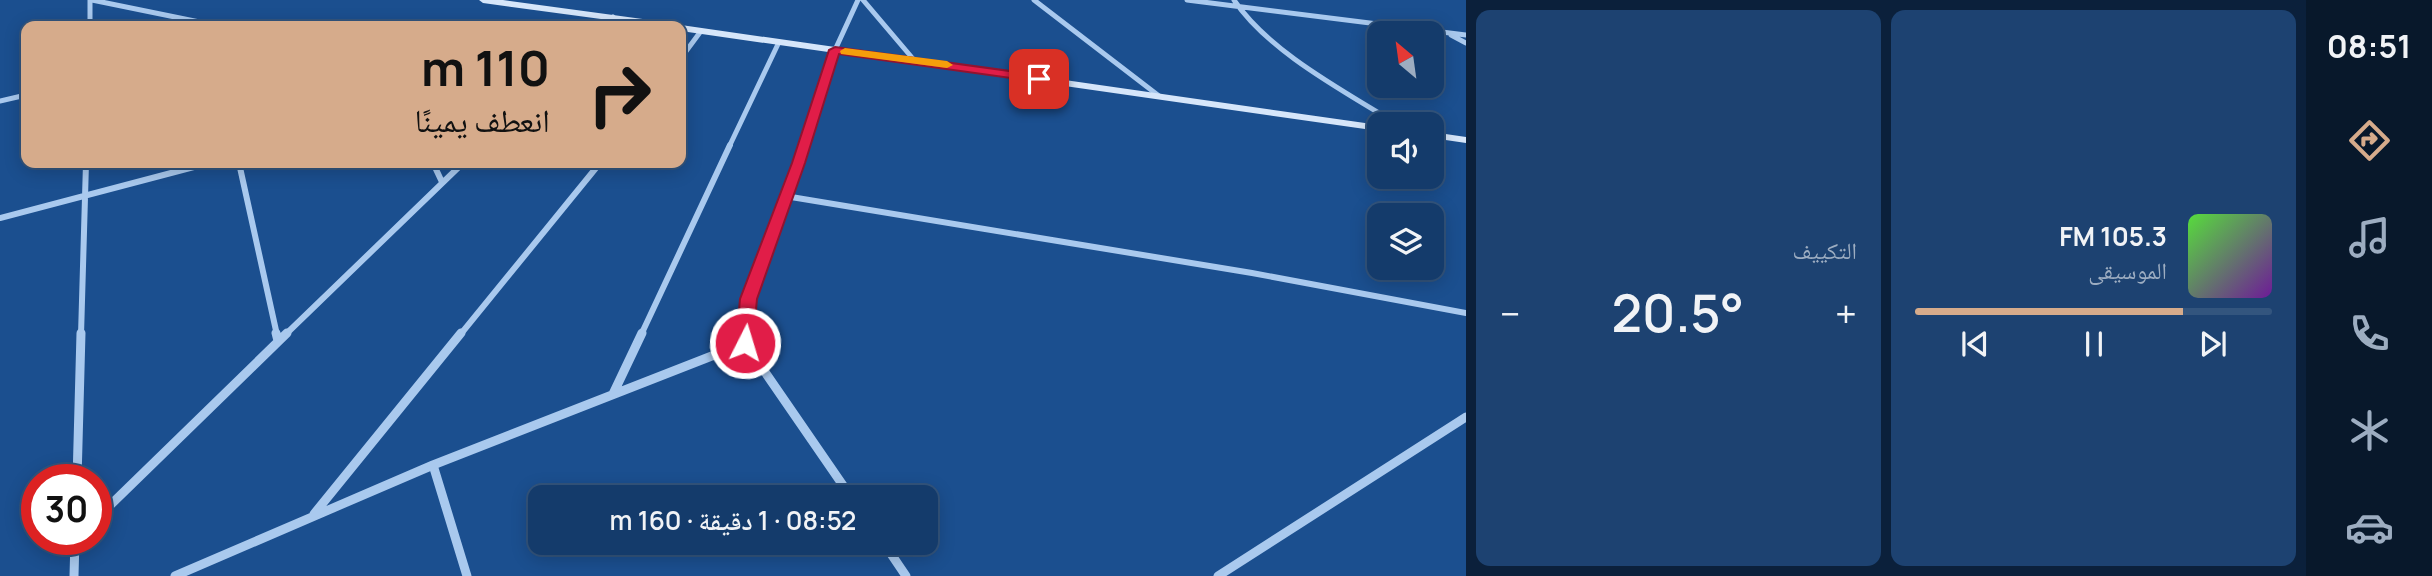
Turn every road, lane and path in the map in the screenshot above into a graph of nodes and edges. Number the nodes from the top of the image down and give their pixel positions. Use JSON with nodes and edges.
{"nodes":[{"id":1,"x":91,"y":0,"type":"edge"},
{"id":2,"x":483,"y":0,"type":"edge"},
{"id":3,"x":861,"y":0,"type":"edge"},
{"id":4,"x":1034,"y":0,"type":"edge"},
{"id":5,"x":1187,"y":0,"type":"edge"},
{"id":6,"x":506,"y":1,"type":"edge"},
{"id":7,"x":1235,"y":3,"type":"edge"},
{"id":8,"x":613,"y":18,"type":"junction"},
{"id":9,"x":90,"y":21,"type":"edge"},
{"id":10,"x":189,"y":21,"type":"edge"},
{"id":11,"x":610,"y":21,"type":"edge"},
{"id":12,"x":635,"y":21,"type":"edge"},
{"id":13,"x":686,"y":28,"type":"edge"},
{"id":14,"x":701,"y":31,"type":"junction"},
{"id":15,"x":1448,"y":32,"type":"junction"},
{"id":16,"x":1466,"y":35,"type":"edge"},
{"id":17,"x":779,"y":42,"type":"junction"},
{"id":18,"x":1466,"y":43,"type":"edge"},
{"id":19,"x":835,"y":50,"type":"junction"},
{"id":20,"x":686,"y":51,"type":"edge"},
{"id":21,"x":914,"y":60,"type":"junction"},
{"id":22,"x":21,"y":96,"type":"edge"},
{"id":23,"x":1159,"y":96,"type":"junction"},
{"id":24,"x":0,"y":101,"type":"edge"},
{"id":25,"x":1379,"y":112,"type":"edge"},
{"id":26,"x":1367,"y":126,"type":"edge"},
{"id":27,"x":1444,"y":137,"type":"edge"},
{"id":28,"x":1466,"y":140,"type":"edge"},
{"id":29,"x":86,"y":168,"type":"edge"},
{"id":30,"x":190,"y":168,"type":"edge"},
{"id":31,"x":240,"y":168,"type":"edge"},
{"id":32,"x":435,"y":168,"type":"edge"},
{"id":33,"x":458,"y":168,"type":"edge"},
{"id":34,"x":593,"y":168,"type":"edge"},
{"id":35,"x":442,"y":183,"type":"junction"},
{"id":36,"x":85,"y":196,"type":"junction"},
{"id":37,"x":785,"y":196,"type":"junction"},
{"id":38,"x":0,"y":218,"type":"edge"},
{"id":39,"x":1466,"y":313,"type":"edge"},
{"id":40,"x":278,"y":341,"type":"junction"},
{"id":41,"x":745,"y":343,"type":"junction"},
{"id":42,"x":613,"y":394,"type":"junction"},
{"id":43,"x":1466,"y":417,"type":"edge"},
{"id":44,"x":77,"y":464,"type":"edge"},
{"id":45,"x":433,"y":465,"type":"junction"},
{"id":46,"x":843,"y":485,"type":"edge"},
{"id":47,"x":112,"y":503,"type":"edge"},
{"id":48,"x":312,"y":517,"type":"junction"},
{"id":49,"x":75,"y":555,"type":"edge"},
{"id":50,"x":892,"y":555,"type":"edge"},
{"id":51,"x":74,"y":576,"type":"edge"},
{"id":52,"x":176,"y":576,"type":"edge"},
{"id":53,"x":467,"y":576,"type":"edge"},
{"id":54,"x":906,"y":576,"type":"edge"},
{"id":55,"x":1218,"y":576,"type":"edge"}],
"edges":[{"from":1,"to":9,"type":"street"},
{"from":1,"to":10,"type":"street"},
{"from":2,"to":6,"type":"main road"},
{"from":3,"to":19,"type":"street"},
{"from":3,"to":21,"type":"street"},
{"from":4,"to":23,"type":"street"},
{"from":5,"to":7,"type":"street"},
{"from":6,"to":8,"type":"main road"},
{"from":7,"to":15,"type":"street"},
{"from":7,"to":25,"type":"street"},
{"from":8,"to":11,"type":"street"},
{"from":8,"to":12,"type":"main road"},
{"from":13,"to":14,"type":"main road"},
{"from":14,"to":17,"type":"main road"},
{"from":14,"to":20,"type":"street"},
{"from":15,"to":16,"type":"street"},
{"from":15,"to":18,"type":"street"},
{"from":17,"to":19,"type":"main road"},
{"from":17,"to":42,"type":"street"},
{"from":19,"to":21,"type":"main road"},
{"from":19,"to":37,"type":"street"},
{"from":21,"to":23,"type":"main road"},
{"from":22,"to":24,"type":"street"},
{"from":23,"to":26,"type":"main road"},
{"from":27,"to":28,"type":"main road"},
{"from":29,"to":36,"type":"street"},
{"from":30,"to":36,"type":"street"},
{"from":31,"to":40,"type":"street"},
{"from":32,"to":35,"type":"street"},
{"from":33,"to":35,"type":"street"},
{"from":34,"to":48,"type":"street"},
{"from":35,"to":40,"type":"street"},
{"from":36,"to":38,"type":"street"},
{"from":36,"to":44,"type":"street"},
{"from":37,"to":39,"type":"street"},
{"from":37,"to":41,"type":"street"},
{"from":40,"to":47,"type":"street"},
{"from":41,"to":42,"type":"street"},
{"from":41,"to":46,"type":"street"},
{"from":42,"to":45,"type":"street"},
{"from":43,"to":55,"type":"street"},
{"from":45,"to":48,"type":"street"},
{"from":45,"to":53,"type":"street"},
{"from":48,"to":52,"type":"street"},
{"from":49,"to":51,"type":"street"},
{"from":50,"to":54,"type":"street"}]}
